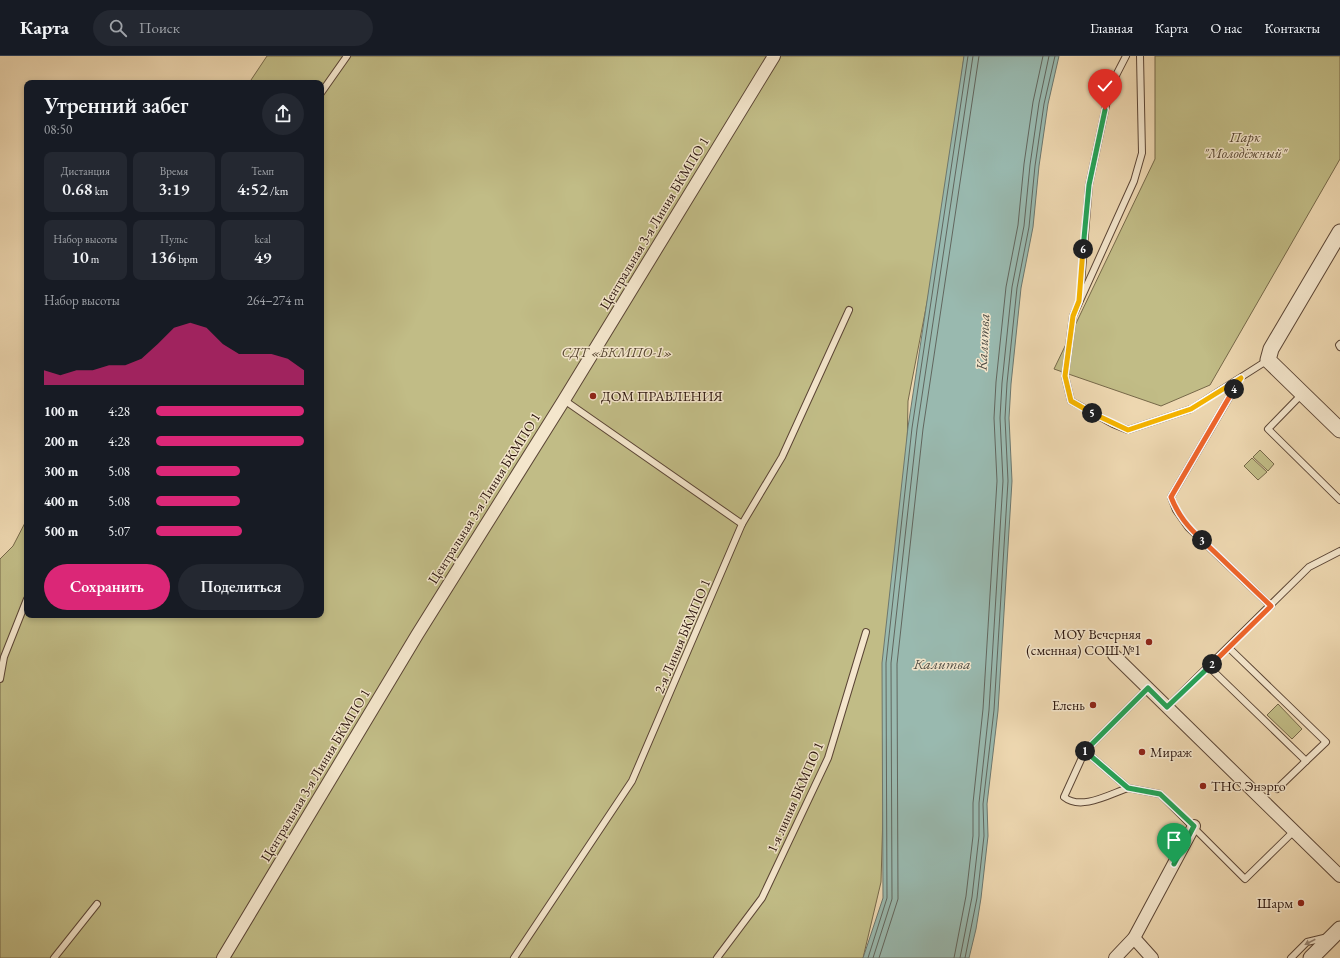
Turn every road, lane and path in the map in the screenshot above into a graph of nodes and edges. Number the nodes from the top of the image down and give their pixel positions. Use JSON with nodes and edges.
{"nodes":[{"id":1,"x":347,"y":56,"type":"edge"},
{"id":2,"x":774,"y":56,"type":"edge"},
{"id":3,"x":1126,"y":56,"type":"edge"},
{"id":4,"x":1140,"y":56,"type":"edge"},
{"id":5,"x":324,"y":89,"type":"edge"},
{"id":6,"x":1340,"y":232,"type":"edge"},
{"id":7,"x":1079,"y":301,"type":"junction"},
{"id":8,"x":849,"y":310,"type":"dead end"},
{"id":9,"x":1269,"y":354,"type":"junction"},
{"id":10,"x":1241,"y":378,"type":"junction"},
{"id":11,"x":1303,"y":393,"type":"junction"},
{"id":12,"x":564,"y":400,"type":"junction"},
{"id":13,"x":1340,"y":430,"type":"edge"},
{"id":14,"x":1340,"y":500,"type":"edge"},
{"id":15,"x":742,"y":524,"type":"junction"},
{"id":16,"x":1340,"y":551,"type":"edge"},
{"id":17,"x":1271,"y":606,"type":"junction"},
{"id":18,"x":24,"y":607,"type":"edge"},
{"id":19,"x":866,"y":632,"type":"dead end"},
{"id":20,"x":1229,"y":648,"type":"junction"},
{"id":21,"x":1114,"y":655,"type":"dead end"},
{"id":22,"x":1209,"y":667,"type":"junction"},
{"id":23,"x":0,"y":679,"type":"edge"},
{"id":24,"x":1148,"y":688,"type":"junction"},
{"id":25,"x":1167,"y":707,"type":"junction"},
{"id":26,"x":1085,"y":751,"type":"junction"},
{"id":27,"x":1306,"y":761,"type":"junction"},
{"id":28,"x":1128,"y":788,"type":"junction"},
{"id":29,"x":1277,"y":789,"type":"dead end"},
{"id":30,"x":1194,"y":826,"type":"junction"},
{"id":31,"x":1294,"y":831,"type":"junction"},
{"id":32,"x":1340,"y":876,"type":"edge"},
{"id":33,"x":97,"y":904,"type":"dead end"},
{"id":34,"x":1337,"y":932,"type":"edge"},
{"id":35,"x":1134,"y":938,"type":"junction"},
{"id":36,"x":54,"y":958,"type":"edge"},
{"id":37,"x":223,"y":958,"type":"edge"},
{"id":38,"x":514,"y":958,"type":"edge"},
{"id":39,"x":717,"y":958,"type":"edge"},
{"id":40,"x":1115,"y":958,"type":"edge"},
{"id":41,"x":1152,"y":958,"type":"edge"},
{"id":42,"x":1291,"y":958,"type":"edge"},
{"id":43,"x":1311,"y":958,"type":"edge"}],
"edges":[{"from":1,"to":5,"type":"lane"},
{"from":2,"to":12,"type":"street","name":"Центральная 3-я Линия БКМПО 1"},
{"from":3,"to":7,"type":"lane"},
{"from":4,"to":7,"type":"lane"},
{"from":6,"to":9,"type":"street"},
{"from":7,"to":10,"type":"lane"},
{"from":8,"to":15,"type":"lane","name":"2-я Линия БКМПО 1"},
{"from":9,"to":10,"type":"lane"},
{"from":9,"to":11,"type":"street"},
{"from":10,"to":17,"type":"lane"},
{"from":11,"to":13,"type":"street"},
{"from":11,"to":14,"type":"lane"},
{"from":12,"to":15,"type":"lane"},
{"from":12,"to":37,"type":"street","name":"Центральная 3-я Линия БКМПО 1"},
{"from":15,"to":38,"type":"lane","name":"2-я Линия БКМПО 1"},
{"from":16,"to":17,"type":"lane"},
{"from":17,"to":20,"type":"lane"},
{"from":18,"to":23,"type":"lane"},
{"from":19,"to":39,"type":"lane","name":"1-я линия БКМПО 1"},
{"from":20,"to":22,"type":"lane"},
{"from":20,"to":27,"type":"lane"},
{"from":21,"to":24,"type":"street"},
{"from":22,"to":25,"type":"lane"},
{"from":22,"to":27,"type":"lane"},
{"from":24,"to":25,"type":"street"},
{"from":24,"to":26,"type":"lane"},
{"from":25,"to":31,"type":"street"},
{"from":26,"to":28,"type":"lane"},
{"from":26,"to":28,"type":"lane"},
{"from":27,"to":29,"type":"lane"},
{"from":28,"to":30,"type":"lane"},
{"from":30,"to":31,"type":"lane"},
{"from":30,"to":35,"type":"street"},
{"from":31,"to":32,"type":"street"},
{"from":33,"to":36,"type":"lane"},
{"from":34,"to":42,"type":"lane","one_way":true},
{"from":34,"to":43,"type":"street"},
{"from":35,"to":40,"type":"street"},
{"from":35,"to":41,"type":"street"}]}
